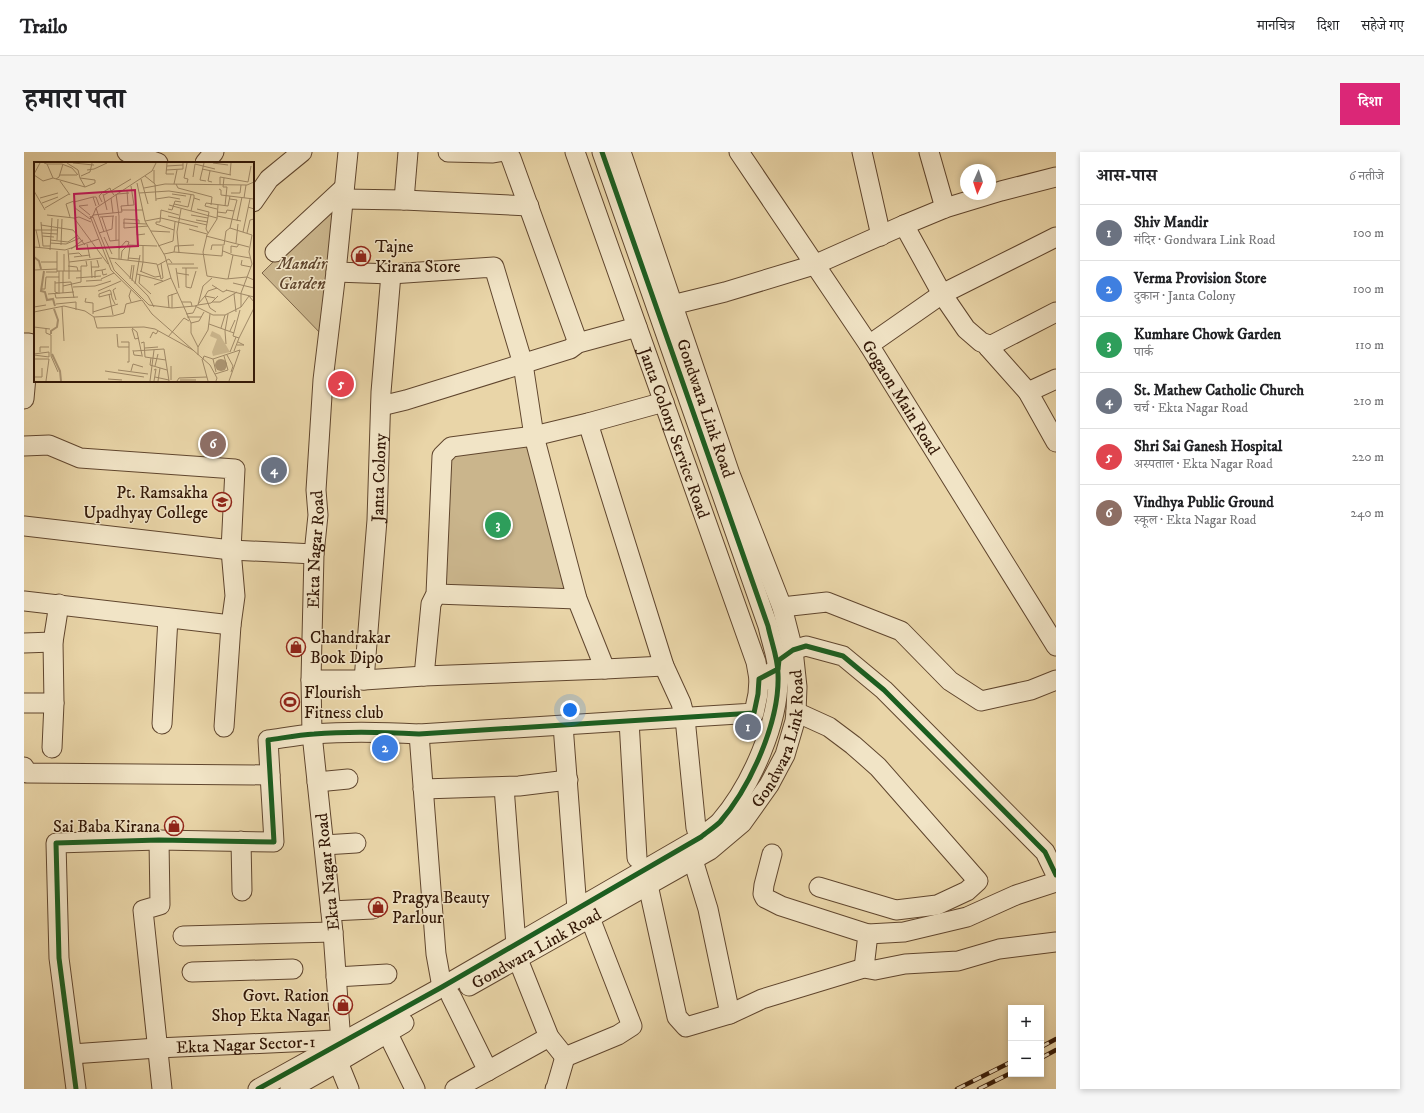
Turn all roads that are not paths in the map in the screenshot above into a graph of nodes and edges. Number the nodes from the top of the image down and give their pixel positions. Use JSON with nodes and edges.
{"nodes":[{"id":1,"x":127,"y":152,"type":"edge"},
{"id":2,"x":214,"y":152,"type":"edge"},
{"id":3,"x":302,"y":152,"type":"edge"},
{"id":4,"x":348,"y":152,"type":"edge"},
{"id":5,"x":408,"y":152,"type":"edge"},
{"id":6,"x":448,"y":152,"type":"edge"},
{"id":7,"x":499,"y":152,"type":"edge"},
{"id":8,"x":507,"y":152,"type":"edge"},
{"id":9,"x":575,"y":152,"type":"edge"},
{"id":10,"x":602,"y":152,"type":"edge"},
{"id":11,"x":621,"y":152,"type":"edge"},
{"id":12,"x":739,"y":152,"type":"edge"},
{"id":13,"x":862,"y":152,"type":"edge"},
{"id":14,"x":929,"y":152,"type":"edge"},
{"id":15,"x":155,"y":159,"type":"edge"},
{"id":16,"x":206,"y":162,"type":"edge"},
{"id":17,"x":1056,"y":178,"type":"edge"},
{"id":18,"x":344,"y":194,"type":"junction"},
{"id":19,"x":404,"y":200,"type":"junction"},
{"id":20,"x":254,"y":201,"type":"edge"},
{"id":21,"x":529,"y":206,"type":"junction"},
{"id":22,"x":945,"y":208,"type":"junction"},
{"id":23,"x":904,"y":225,"type":"junction"},
{"id":24,"x":881,"y":236,"type":"junction"},
{"id":25,"x":1056,"y":237,"type":"edge"},
{"id":26,"x":274,"y":252,"type":"dead end"},
{"id":27,"x":814,"y":265,"type":"junction"},
{"id":28,"x":336,"y":272,"type":"junction"},
{"id":29,"x":391,"y":274,"type":"junction"},
{"id":30,"x":942,"y":294,"type":"junction"},
{"id":31,"x":672,"y":305,"type":"junction"},
{"id":32,"x":1056,"y":312,"type":"edge"},
{"id":33,"x":637,"y":327,"type":"junction"},
{"id":34,"x":24,"y":342,"type":"edge"},
{"id":35,"x":578,"y":343,"type":"junction"},
{"id":36,"x":868,"y":346,"type":"junction"},
{"id":37,"x":988,"y":347,"type":"junction"},
{"id":38,"x":523,"y":364,"type":"junction"},
{"id":39,"x":1056,"y":379,"type":"edge"},
{"id":40,"x":1028,"y":392,"type":"junction"},
{"id":41,"x":24,"y":399,"type":"edge"},
{"id":42,"x":664,"y":402,"type":"junction"},
{"id":43,"x":381,"y":406,"type":"junction"},
{"id":44,"x":588,"y":423,"type":"junction"},
{"id":45,"x":534,"y":436,"type":"junction"},
{"id":46,"x":1056,"y":442,"type":"edge"},
{"id":47,"x":24,"y":446,"type":"edge"},
{"id":48,"x":24,"y":526,"type":"edge"},
{"id":49,"x":232,"y":550,"type":"junction"},
{"id":50,"x":314,"y":554,"type":"junction"},
{"id":51,"x":436,"y":594,"type":"junction"},
{"id":52,"x":577,"y":599,"type":"junction"},
{"id":53,"x":24,"y":600,"type":"edge"},
{"id":54,"x":59,"y":604,"type":"junction"},
{"id":55,"x":782,"y":607,"type":"junction"},
{"id":56,"x":168,"y":618,"type":"junction"},
{"id":57,"x":231,"y":625,"type":"junction"},
{"id":58,"x":53,"y":642,"type":"junction"},
{"id":59,"x":24,"y":643,"type":"edge"},
{"id":60,"x":1056,"y":646,"type":"edge"},
{"id":61,"x":793,"y":650,"type":"junction"},
{"id":62,"x":664,"y":666,"type":"junction"},
{"id":63,"x":605,"y":669,"type":"junction"},
{"id":64,"x":424,"y":676,"type":"junction"},
{"id":65,"x":782,"y":676,"type":"junction"},
{"id":66,"x":759,"y":679,"type":"junction"},
{"id":67,"x":311,"y":680,"type":"junction"},
{"id":68,"x":364,"y":680,"type":"junction"},
{"id":69,"x":1056,"y":680,"type":"edge"},
{"id":70,"x":24,"y":703,"type":"edge"},
{"id":71,"x":54,"y":703,"type":"junction"},
{"id":72,"x":796,"y":712,"type":"junction"},
{"id":73,"x":685,"y":718,"type":"junction"},
{"id":74,"x":629,"y":721,"type":"junction"},
{"id":75,"x":162,"y":724,"type":"dead end"},
{"id":76,"x":563,"y":725,"type":"junction"},
{"id":77,"x":224,"y":726,"type":"dead end"},
{"id":78,"x":312,"y":734,"type":"junction"},
{"id":79,"x":419,"y":734,"type":"junction"},
{"id":80,"x":52,"y":748,"type":"dead end"},
{"id":81,"x":24,"y":766,"type":"edge"},
{"id":82,"x":270,"y":775,"type":"junction"},
{"id":83,"x":348,"y":779,"type":"dead end"},
{"id":84,"x":568,"y":780,"type":"junction"},
{"id":85,"x":317,"y":782,"type":"junction"},
{"id":86,"x":504,"y":787,"type":"junction"},
{"id":87,"x":423,"y":789,"type":"junction"},
{"id":88,"x":696,"y":828,"type":"dead end"},
{"id":89,"x":159,"y":840,"type":"junction"},
{"id":90,"x":240,"y":841,"type":"junction"},
{"id":91,"x":356,"y":843,"type":"dead end"},
{"id":92,"x":324,"y":845,"type":"junction"},
{"id":93,"x":772,"y":854,"type":"dead end"},
{"id":94,"x":637,"y":858,"type":"dead end"},
{"id":95,"x":693,"y":860,"type":"junction"},
{"id":96,"x":1056,"y":875,"type":"edge"},
{"id":97,"x":1056,"y":882,"type":"edge"},
{"id":98,"x":648,"y":885,"type":"junction"},
{"id":99,"x":819,"y":887,"type":"dead end"},
{"id":100,"x":242,"y":891,"type":"dead end"},
{"id":101,"x":373,"y":909,"type":"dead end"},
{"id":102,"x":331,"y":911,"type":"junction"},
{"id":103,"x":584,"y":914,"type":"junction"},
{"id":104,"x":333,"y":932,"type":"junction"},
{"id":105,"x":868,"y":934,"type":"junction"},
{"id":106,"x":183,"y":936,"type":"dead end"},
{"id":107,"x":1056,"y":942,"type":"edge"},
{"id":108,"x":518,"y":950,"type":"junction"},
{"id":109,"x":864,"y":968,"type":"junction"},
{"id":110,"x":293,"y":969,"type":"dead end"},
{"id":111,"x":192,"y":972,"type":"dead end"},
{"id":112,"x":387,"y":974,"type":"dead end"},
{"id":113,"x":336,"y":976,"type":"junction"},
{"id":114,"x":447,"y":992,"type":"junction"},
{"id":115,"x":730,"y":1014,"type":"junction"},
{"id":116,"x":387,"y":1032,"type":"junction"},
{"id":117,"x":549,"y":1037,"type":"junction"},
{"id":118,"x":338,"y":1041,"type":"junction"},
{"id":119,"x":157,"y":1048,"type":"junction"},
{"id":120,"x":72,"y":1054,"type":"junction"},
{"id":121,"x":565,"y":1057,"type":"junction"},
{"id":122,"x":338,"y":1062,"type":"junction"},
{"id":123,"x":488,"y":1071,"type":"junction"},
{"id":124,"x":76,"y":1089,"type":"edge"},
{"id":125,"x":162,"y":1089,"type":"edge"},
{"id":126,"x":258,"y":1089,"type":"edge"},
{"id":127,"x":290,"y":1089,"type":"edge"},
{"id":128,"x":349,"y":1089,"type":"edge"},
{"id":129,"x":415,"y":1089,"type":"edge"},
{"id":130,"x":455,"y":1089,"type":"edge"},
{"id":131,"x":555,"y":1089,"type":"edge"}],
"edges":[{"from":1,"to":15,"type":"street"},
{"from":2,"to":16,"type":"street"},
{"from":3,"to":20,"type":"street"},
{"from":4,"to":18,"type":"street","name":"Ekta Nagar Road"},
{"from":5,"to":19,"type":"street"},
{"from":6,"to":7,"type":"street"},
{"from":8,"to":21,"type":"street"},
{"from":9,"to":33,"type":"street","name":"Janta Colony Service Road"},
{"from":10,"to":65,"type":"street","name":"Gondwara Link Road"},
{"from":11,"to":31,"type":"street","name":"Gondwara Link Road"},
{"from":12,"to":27,"type":"street","name":"Gogaon Main Road"},
{"from":13,"to":24,"type":"street"},
{"from":14,"to":22,"type":"street"},
{"from":17,"to":22,"type":"street"},
{"from":18,"to":19,"type":"street"},
{"from":18,"to":26,"type":"street"},
{"from":18,"to":28,"type":"street","name":"Ekta Nagar Road"},
{"from":19,"to":21,"type":"street"},
{"from":21,"to":35,"type":"street"},
{"from":22,"to":23,"type":"street"},
{"from":23,"to":24,"type":"street"},
{"from":23,"to":30,"type":"street"},
{"from":24,"to":27,"type":"street"},
{"from":25,"to":30,"type":"street"},
{"from":27,"to":31,"type":"street"},
{"from":27,"to":36,"type":"street","name":"Gogaon Main Road"},
{"from":28,"to":29,"type":"street"},
{"from":28,"to":50,"type":"street","name":"Ekta Nagar Road"},
{"from":29,"to":38,"type":"street"},
{"from":29,"to":43,"type":"street","name":"Janta Colony"},
{"from":30,"to":36,"type":"street"},
{"from":30,"to":37,"type":"street"},
{"from":31,"to":55,"type":"street","name":"Gondwara Link Road"},
{"from":32,"to":37,"type":"street"},
{"from":33,"to":35,"type":"street"},
{"from":33,"to":42,"type":"street","name":"Janta Colony Service Road"},
{"from":34,"to":41,"type":"street"},
{"from":35,"to":38,"type":"street"},
{"from":36,"to":60,"type":"street","name":"Gogaon Main Road"},
{"from":37,"to":40,"type":"street"},
{"from":38,"to":43,"type":"street"},
{"from":38,"to":45,"type":"street"},
{"from":39,"to":40,"type":"street"},
{"from":40,"to":46,"type":"street"},
{"from":42,"to":44,"type":"street"},
{"from":42,"to":66,"type":"street","name":"Janta Colony Service Road"},
{"from":43,"to":68,"type":"street","name":"Janta Colony"},
{"from":44,"to":45,"type":"street"},
{"from":44,"to":62,"type":"street"},
{"from":45,"to":51,"type":"street"},
{"from":45,"to":52,"type":"street"},
{"from":47,"to":49,"type":"street"},
{"from":48,"to":49,"type":"street"},
{"from":49,"to":50,"type":"street"},
{"from":49,"to":57,"type":"street"},
{"from":50,"to":67,"type":"street","name":"Ekta Nagar Road"},
{"from":51,"to":52,"type":"street"},
{"from":51,"to":64,"type":"street"},
{"from":52,"to":63,"type":"street"},
{"from":53,"to":54,"type":"street"},
{"from":54,"to":56,"type":"street"},
{"from":54,"to":58,"type":"street"},
{"from":55,"to":61,"type":"street","name":"Gondwara Link Road"},
{"from":55,"to":69,"type":"street"},
{"from":56,"to":57,"type":"street"},
{"from":56,"to":75,"type":"street"},
{"from":57,"to":77,"type":"street"},
{"from":58,"to":59,"type":"street"},
{"from":58,"to":71,"type":"street"},
{"from":61,"to":65,"type":"street","name":"Gondwara Link Road"},
{"from":61,"to":96,"type":"street"},
{"from":62,"to":63,"type":"street"},
{"from":62,"to":73,"type":"street"},
{"from":63,"to":64,"type":"street"},
{"from":64,"to":68,"type":"street"},
{"from":65,"to":66,"type":"street"},
{"from":65,"to":72,"type":"street","name":"Gondwara Link Road"},
{"from":65,"to":103,"type":"street"},
{"from":66,"to":73,"type":"street","name":"Janta Colony Service Road"},
{"from":67,"to":68,"type":"street"},
{"from":67,"to":78,"type":"street","name":"Ekta Nagar Road"},
{"from":70,"to":71,"type":"street"},
{"from":71,"to":80,"type":"street"},
{"from":72,"to":95,"type":"street","name":"Gondwara Link Road"},
{"from":72,"to":99,"type":"street"},
{"from":73,"to":74,"type":"street"},
{"from":73,"to":88,"type":"street"},
{"from":74,"to":76,"type":"street"},
{"from":74,"to":94,"type":"street"},
{"from":76,"to":79,"type":"street"},
{"from":76,"to":84,"type":"street"},
{"from":78,"to":79,"type":"street"},
{"from":78,"to":82,"type":"street"},
{"from":78,"to":85,"type":"street","name":"Ekta Nagar Road"},
{"from":79,"to":87,"type":"street"},
{"from":81,"to":82,"type":"street"},
{"from":82,"to":90,"type":"street"},
{"from":83,"to":85,"type":"street"},
{"from":84,"to":86,"type":"street"},
{"from":84,"to":103,"type":"street"},
{"from":85,"to":92,"type":"street","name":"Ekta Nagar Road"},
{"from":86,"to":87,"type":"street"},
{"from":86,"to":108,"type":"street"},
{"from":87,"to":114,"type":"street"},
{"from":89,"to":90,"type":"street"},
{"from":89,"to":119,"type":"street","name":"Ekta Nagar Sector-1"},
{"from":89,"to":120,"type":"street"},
{"from":90,"to":100,"type":"street"},
{"from":91,"to":92,"type":"street"},
{"from":92,"to":102,"type":"street","name":"Ekta Nagar Road"},
{"from":93,"to":105,"type":"street"},
{"from":95,"to":98,"type":"street","name":"Gondwara Link Road"},
{"from":95,"to":115,"type":"street"},
{"from":97,"to":105,"type":"street"},
{"from":98,"to":103,"type":"street","name":"Gondwara Link Road"},
{"from":98,"to":115,"type":"street"},
{"from":101,"to":102,"type":"street"},
{"from":102,"to":104,"type":"street","name":"Ekta Nagar Road"},
{"from":103,"to":108,"type":"street"},
{"from":103,"to":121,"type":"street"},
{"from":104,"to":106,"type":"street"},
{"from":104,"to":113,"type":"street","name":"Ekta Nagar Road"},
{"from":105,"to":109,"type":"street"},
{"from":107,"to":109,"type":"street"},
{"from":108,"to":114,"type":"street"},
{"from":108,"to":117,"type":"street"},
{"from":109,"to":115,"type":"street"},
{"from":110,"to":111,"type":"street"},
{"from":112,"to":113,"type":"street"},
{"from":113,"to":118,"type":"street","name":"Ekta Nagar Road"},
{"from":114,"to":116,"type":"street","name":"Gondwara Link Road"},
{"from":114,"to":118,"type":"street"},
{"from":114,"to":123,"type":"street"},
{"from":116,"to":122,"type":"street","name":"Gondwara Link Road"},
{"from":116,"to":129,"type":"street"},
{"from":117,"to":121,"type":"street"},
{"from":117,"to":123,"type":"street"},
{"from":118,"to":119,"type":"street","name":"Ekta Nagar Sector-1"},
{"from":118,"to":126,"type":"street"},
{"from":119,"to":120,"type":"street","name":"Ekta Nagar Sector-1"},
{"from":119,"to":125,"type":"street","name":"Ekta Nagar Sector-1"},
{"from":120,"to":124,"type":"street"},
{"from":121,"to":131,"type":"street"},
{"from":122,"to":127,"type":"street","name":"Gondwara Link Road"},
{"from":122,"to":128,"type":"street"},
{"from":123,"to":130,"type":"street"}]}
